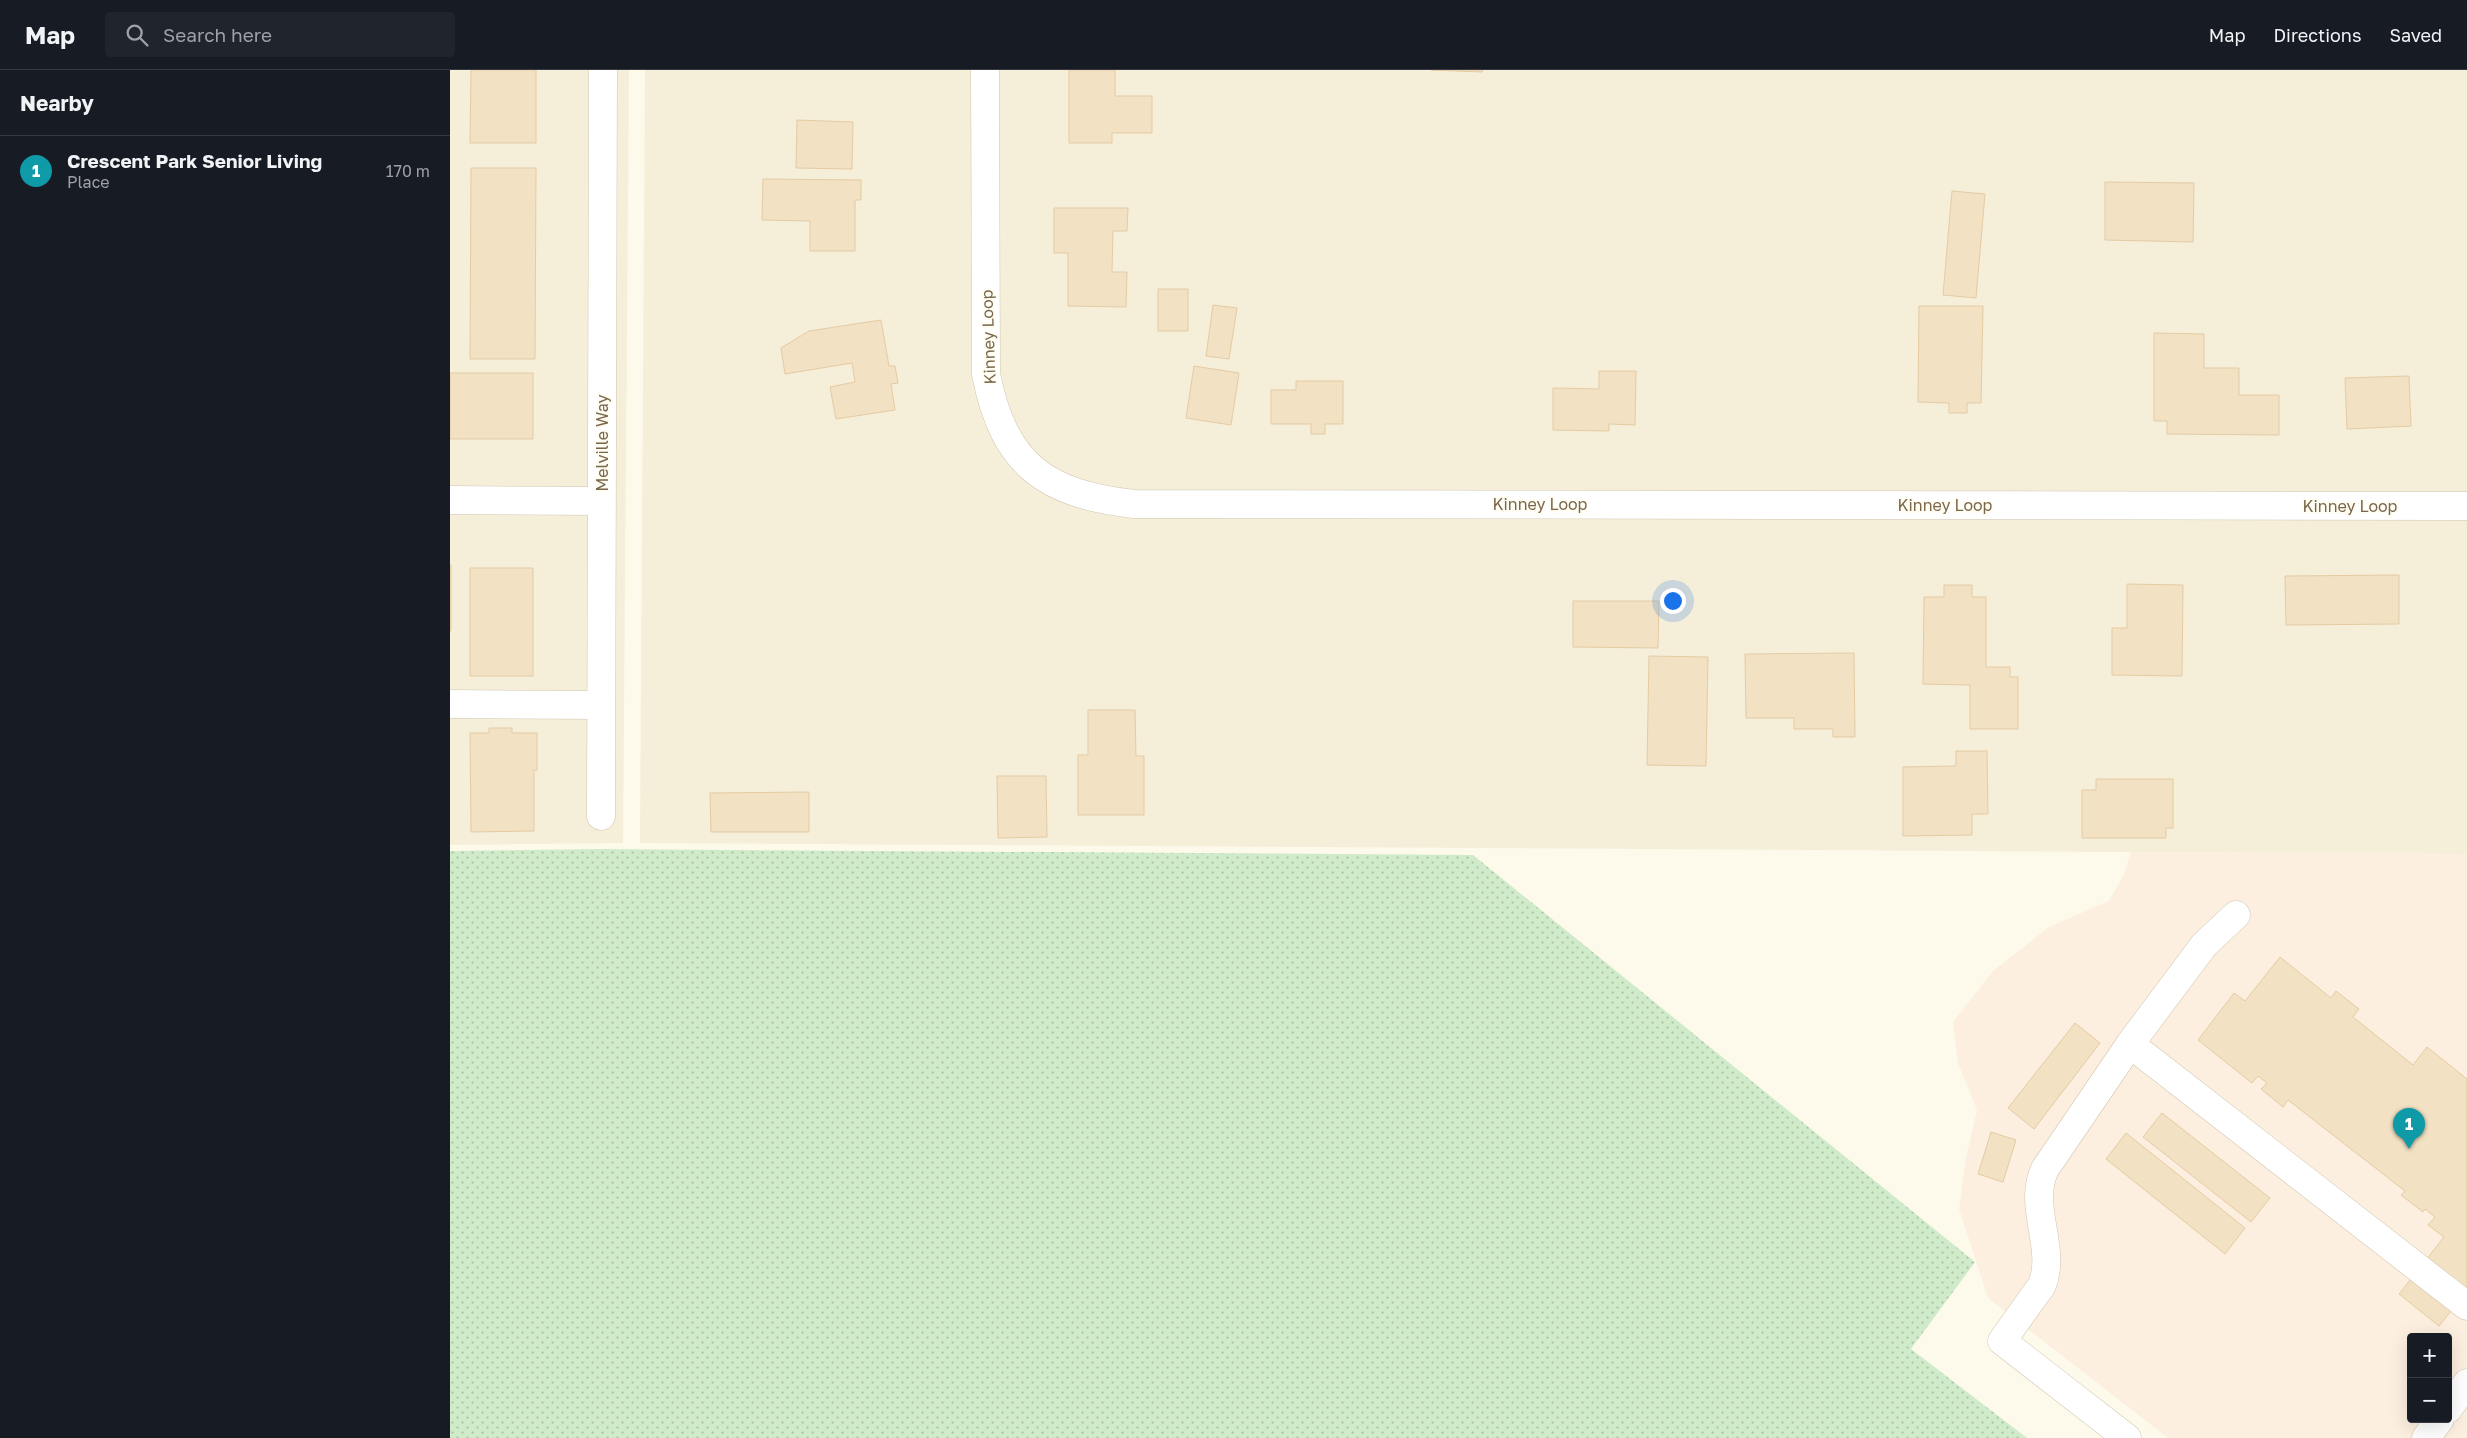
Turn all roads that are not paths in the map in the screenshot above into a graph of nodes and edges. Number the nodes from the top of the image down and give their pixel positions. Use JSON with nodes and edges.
{"nodes":[{"id":1,"x":603,"y":70,"type":"edge"},
{"id":2,"x":985,"y":70,"type":"edge"},
{"id":3,"x":450,"y":500,"type":"edge"},
{"id":4,"x":602,"y":501,"type":"junction"},
{"id":5,"x":2467,"y":506,"type":"edge"},
{"id":6,"x":450,"y":704,"type":"edge"},
{"id":7,"x":601,"y":705,"type":"junction"},
{"id":8,"x":601,"y":816,"type":"dead end"},
{"id":9,"x":2236,"y":915,"type":"dead end"},
{"id":10,"x":2130,"y":1044,"type":"junction"},
{"id":11,"x":2467,"y":1306,"type":"edge"},
{"id":12,"x":2467,"y":1383,"type":"edge"},
{"id":13,"x":2452,"y":1403,"type":"edge"},
{"id":14,"x":2437,"y":1423,"type":"edge"},
{"id":15,"x":2128,"y":1438,"type":"edge"},
{"id":16,"x":2426,"y":1438,"type":"edge"}],
"edges":[{"from":1,"to":4,"type":"street","name":"Melville Way"},
{"from":2,"to":5,"type":"street","name":"Kinney Loop"},
{"from":3,"to":4,"type":"street"},
{"from":4,"to":7,"type":"street","name":"Melville Way"},
{"from":6,"to":7,"type":"street"},
{"from":7,"to":8,"type":"street","name":"Melville Way"},
{"from":9,"to":10,"type":"street"},
{"from":10,"to":11,"type":"street"},
{"from":10,"to":15,"type":"street"},
{"from":12,"to":13,"type":"street"},
{"from":14,"to":16,"type":"street"}]}
